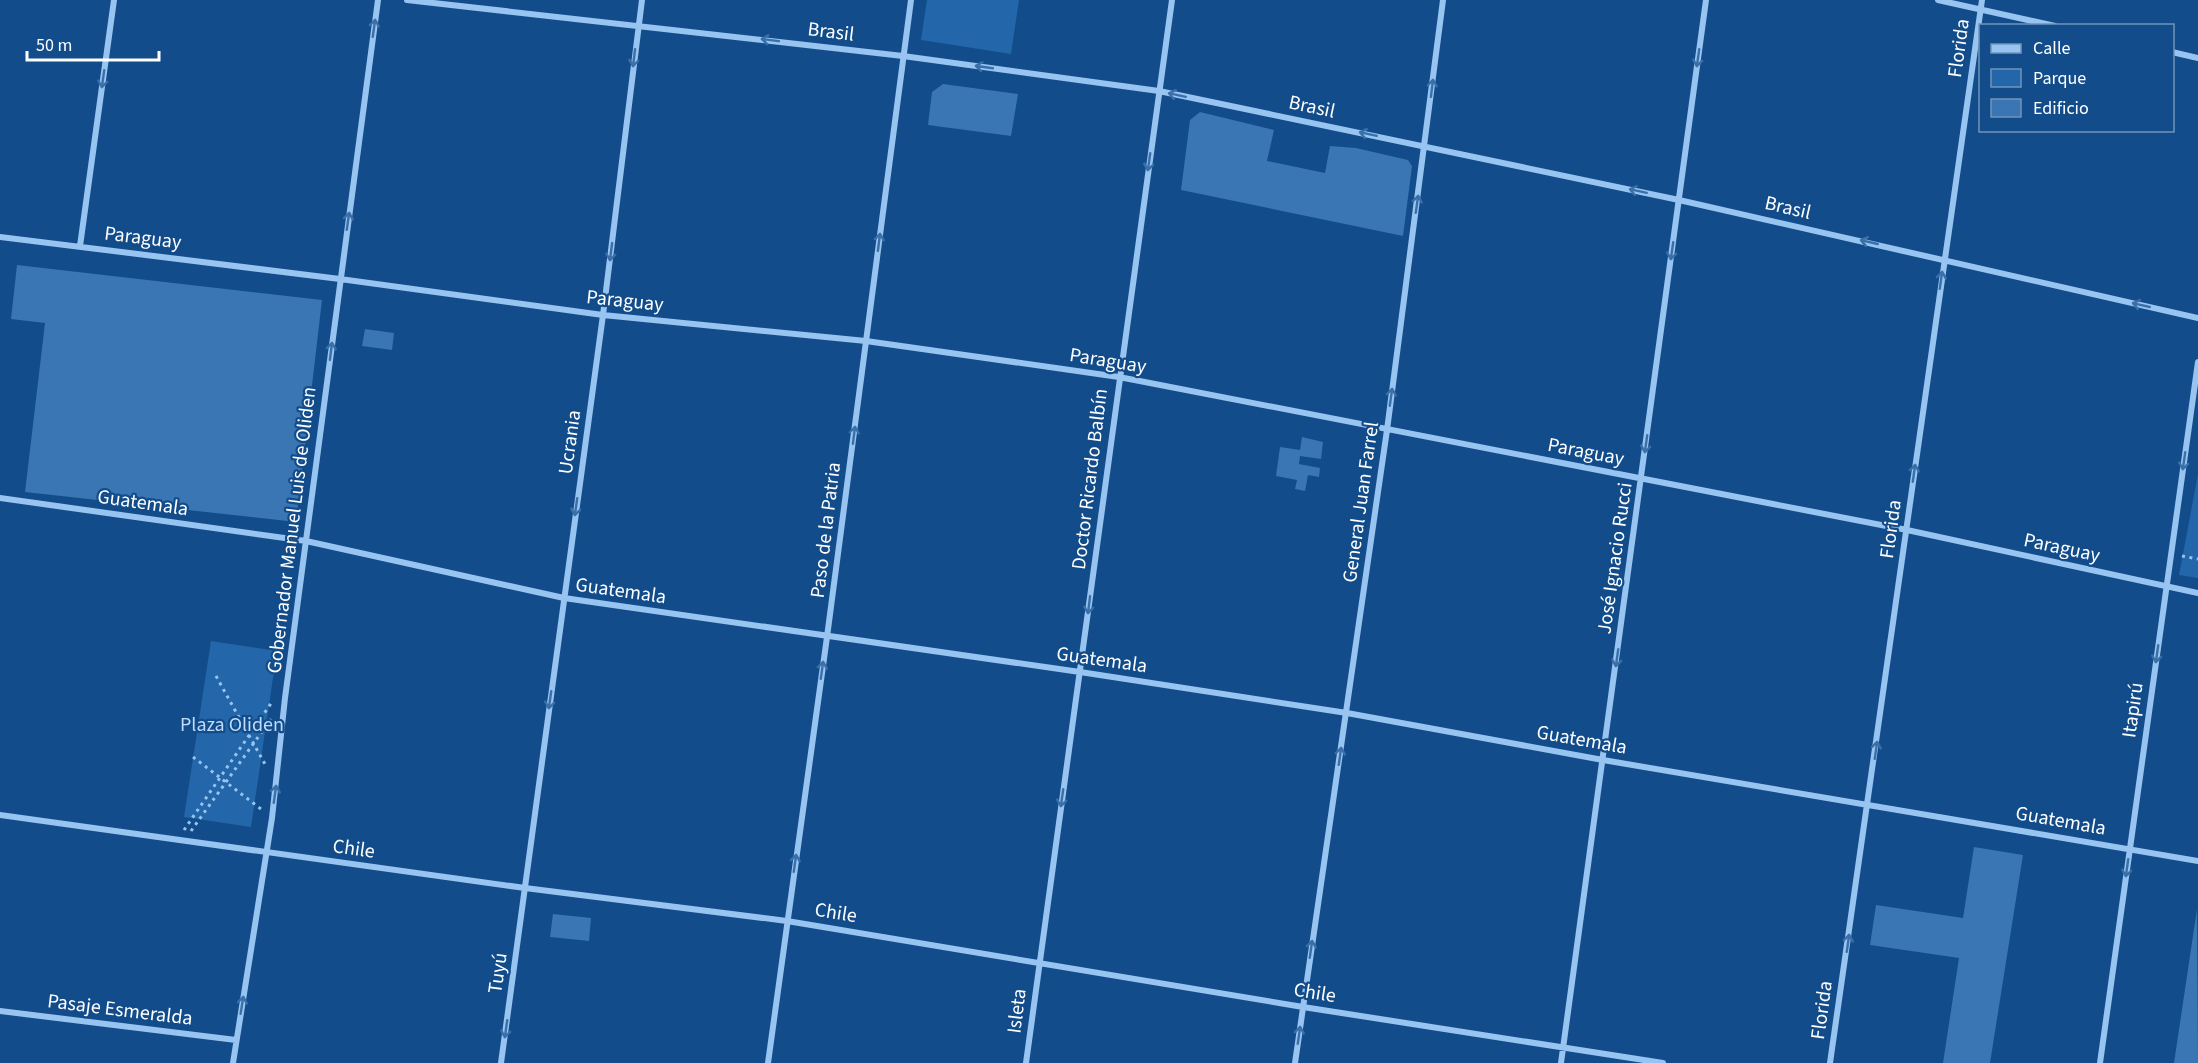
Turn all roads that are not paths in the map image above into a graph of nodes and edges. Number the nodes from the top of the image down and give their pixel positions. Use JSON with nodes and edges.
{"nodes":[{"id":1,"x":114,"y":0,"type":"edge"},
{"id":2,"x":378,"y":0,"type":"edge"},
{"id":3,"x":407,"y":0,"type":"edge"},
{"id":4,"x":642,"y":0,"type":"edge"},
{"id":5,"x":911,"y":0,"type":"edge"},
{"id":6,"x":1172,"y":0,"type":"edge"},
{"id":7,"x":1443,"y":0,"type":"edge"},
{"id":8,"x":1706,"y":0,"type":"edge"},
{"id":9,"x":1938,"y":0,"type":"edge"},
{"id":10,"x":1982,"y":0,"type":"edge"},
{"id":11,"x":1981,"y":9,"type":"junction"},
{"id":12,"x":639,"y":24,"type":"junction"},
{"id":13,"x":2046,"y":24,"type":"edge"},
{"id":14,"x":2174,"y":52,"type":"edge"},
{"id":15,"x":903,"y":56,"type":"junction"},
{"id":16,"x":2198,"y":58,"type":"edge"},
{"id":17,"x":1159,"y":92,"type":"junction"},
{"id":18,"x":1425,"y":146,"type":"junction"},
{"id":19,"x":1679,"y":200,"type":"junction"},
{"id":20,"x":0,"y":237,"type":"edge"},
{"id":21,"x":80,"y":246,"type":"junction"},
{"id":22,"x":1944,"y":259,"type":"junction"},
{"id":23,"x":340,"y":279,"type":"junction"},
{"id":24,"x":603,"y":315,"type":"junction"},
{"id":25,"x":2198,"y":318,"type":"edge"},
{"id":26,"x":866,"y":341,"type":"junction"},
{"id":27,"x":2198,"y":362,"type":"edge"},
{"id":28,"x":1119,"y":377,"type":"junction"},
{"id":29,"x":1387,"y":430,"type":"junction"},
{"id":30,"x":1641,"y":479,"type":"junction"},
{"id":31,"x":0,"y":498,"type":"edge"},
{"id":32,"x":1907,"y":530,"type":"junction"},
{"id":33,"x":306,"y":541,"type":"junction"},
{"id":34,"x":2167,"y":586,"type":"junction"},
{"id":35,"x":2198,"y":593,"type":"edge"},
{"id":36,"x":564,"y":598,"type":"junction"},
{"id":37,"x":827,"y":637,"type":"junction"},
{"id":38,"x":1080,"y":672,"type":"junction"},
{"id":39,"x":1347,"y":713,"type":"junction"},
{"id":40,"x":1603,"y":760,"type":"junction"},
{"id":41,"x":1868,"y":803,"type":"junction"},
{"id":42,"x":0,"y":815,"type":"edge"},
{"id":43,"x":2129,"y":848,"type":"junction"},
{"id":44,"x":267,"y":852,"type":"junction"},
{"id":45,"x":2198,"y":861,"type":"edge"},
{"id":46,"x":525,"y":888,"type":"junction"},
{"id":47,"x":786,"y":921,"type":"junction"},
{"id":48,"x":1039,"y":962,"type":"junction"},
{"id":49,"x":1303,"y":1007,"type":"junction"},
{"id":50,"x":0,"y":1011,"type":"edge"},
{"id":51,"x":236,"y":1040,"type":"junction"},
{"id":52,"x":1563,"y":1048,"type":"junction"},
{"id":53,"x":233,"y":1063,"type":"edge"},
{"id":54,"x":501,"y":1063,"type":"edge"},
{"id":55,"x":768,"y":1063,"type":"edge"},
{"id":56,"x":1026,"y":1063,"type":"edge"},
{"id":57,"x":1295,"y":1063,"type":"edge"},
{"id":58,"x":1561,"y":1063,"type":"edge"},
{"id":59,"x":1663,"y":1063,"type":"edge"},
{"id":60,"x":1830,"y":1063,"type":"edge"},
{"id":61,"x":2100,"y":1063,"type":"edge"}],
"edges":[{"from":1,"to":21,"type":"street","one_way":true},
{"from":23,"to":2,"type":"street","name":"Gobernador Manuel Luis de Oliden","one_way":true},
{"from":3,"to":12,"type":"street","name":"Brasil"},
{"from":4,"to":12,"type":"street","name":"Ucrania"},
{"from":5,"to":15,"type":"street","name":"Paso de la Patria"},
{"from":6,"to":17,"type":"street","name":"Doctor Ricardo Balbín"},
{"from":18,"to":7,"type":"street","name":"General Juan Farrel","one_way":true},
{"from":8,"to":19,"type":"street","name":"José Ignacio Rucci","one_way":true},
{"from":9,"to":11,"type":"street"},
{"from":10,"to":11,"type":"street","name":"Florida"},
{"from":11,"to":13,"type":"street"},
{"from":11,"to":22,"type":"street","name":"Florida"},
{"from":15,"to":12,"type":"street","name":"Brasil","one_way":true},
{"from":12,"to":24,"type":"street","name":"Ucrania","one_way":true},
{"from":14,"to":16,"type":"street"},
{"from":17,"to":15,"type":"street","name":"Brasil","one_way":true},
{"from":26,"to":15,"type":"street","name":"Paso de la Patria","one_way":true},
{"from":18,"to":17,"type":"street","name":"Brasil","one_way":true},
{"from":17,"to":28,"type":"street","name":"Doctor Ricardo Balbín","one_way":true},
{"from":19,"to":18,"type":"street","name":"Brasil","one_way":true},
{"from":29,"to":18,"type":"street","name":"General Juan Farrel","one_way":true},
{"from":22,"to":19,"type":"street","name":"Brasil","one_way":true},
{"from":19,"to":30,"type":"street","name":"José Ignacio Rucci","one_way":true},
{"from":20,"to":21,"type":"street","name":"Paraguay"},
{"from":21,"to":23,"type":"street","name":"Paraguay"},
{"from":25,"to":22,"type":"street","name":"Brasil","one_way":true},
{"from":32,"to":22,"type":"street","name":"Florida","one_way":true},
{"from":23,"to":24,"type":"street","name":"Paraguay"},
{"from":33,"to":23,"type":"street","name":"Gobernador Manuel Luis de Oliden","one_way":true},
{"from":24,"to":26,"type":"street","name":"Paraguay"},
{"from":24,"to":36,"type":"street","name":"Ucrania","one_way":true},
{"from":26,"to":28,"type":"street","name":"Paraguay"},
{"from":37,"to":26,"type":"street","name":"Paso de la Patria","one_way":true},
{"from":27,"to":34,"type":"street","name":"Itapirú","one_way":true},
{"from":28,"to":29,"type":"street","name":"Paraguay"},
{"from":28,"to":38,"type":"street","name":"Doctor Ricardo Balbín","one_way":true},
{"from":29,"to":30,"type":"street","name":"Paraguay"},
{"from":29,"to":39,"type":"street","name":"General Juan Farrel"},
{"from":30,"to":32,"type":"street","name":"Paraguay"},
{"from":30,"to":40,"type":"street","name":"José Ignacio Rucci","one_way":true},
{"from":31,"to":33,"type":"street","name":"Guatemala"},
{"from":32,"to":34,"type":"street","name":"Paraguay"},
{"from":41,"to":32,"type":"street","name":"Florida","one_way":true},
{"from":33,"to":36,"type":"street","name":"Guatemala"},
{"from":44,"to":33,"type":"street","name":"Gobernador Manuel Luis de Oliden","one_way":true},
{"from":34,"to":35,"type":"street","name":"Paraguay"},
{"from":34,"to":43,"type":"street","name":"Itapirú","one_way":true},
{"from":36,"to":37,"type":"street","name":"Guatemala"},
{"from":36,"to":46,"type":"street","name":"Ucrania","one_way":true},
{"from":37,"to":38,"type":"street","name":"Guatemala"},
{"from":47,"to":37,"type":"street","name":"Paso de la Patria","one_way":true},
{"from":38,"to":39,"type":"street","name":"Guatemala"},
{"from":38,"to":48,"type":"street","name":"Doctor Ricardo Balbín","one_way":true},
{"from":39,"to":40,"type":"street","name":"Guatemala"},
{"from":49,"to":39,"type":"street","name":"General Juan Farrel","one_way":true},
{"from":40,"to":41,"type":"street","name":"Guatemala"},
{"from":40,"to":52,"type":"street","name":"José Ignacio Rucci"},
{"from":41,"to":43,"type":"street","name":"Guatemala"},
{"from":60,"to":41,"type":"street","name":"Florida","one_way":true},
{"from":42,"to":44,"type":"street","name":"Chile"},
{"from":43,"to":45,"type":"street","name":"Guatemala"},
{"from":43,"to":61,"type":"street","name":"Itapirú","one_way":true},
{"from":44,"to":46,"type":"street","name":"Chile"},
{"from":51,"to":44,"type":"street","name":"Gobernador Manuel Luis de Oliden","one_way":true},
{"from":46,"to":47,"type":"street","name":"Chile"},
{"from":46,"to":54,"type":"street","name":"Tuyú","one_way":true},
{"from":47,"to":48,"type":"street","name":"Chile"},
{"from":47,"to":55,"type":"street","name":"Paso de la Patria"},
{"from":48,"to":49,"type":"street","name":"Chile"},
{"from":48,"to":56,"type":"street","name":"Isleta"},
{"from":49,"to":52,"type":"street","name":"Chile"},
{"from":57,"to":49,"type":"street","name":"General Juan Farrel","one_way":true},
{"from":50,"to":51,"type":"street","name":"Pasaje Esmeralda"},
{"from":51,"to":53,"type":"street","name":"Gobernador Manuel Luis de Oliden"},
{"from":52,"to":58,"type":"street","name":"José Ignacio Rucci"},
{"from":52,"to":59,"type":"street","name":"Chile"}]}
